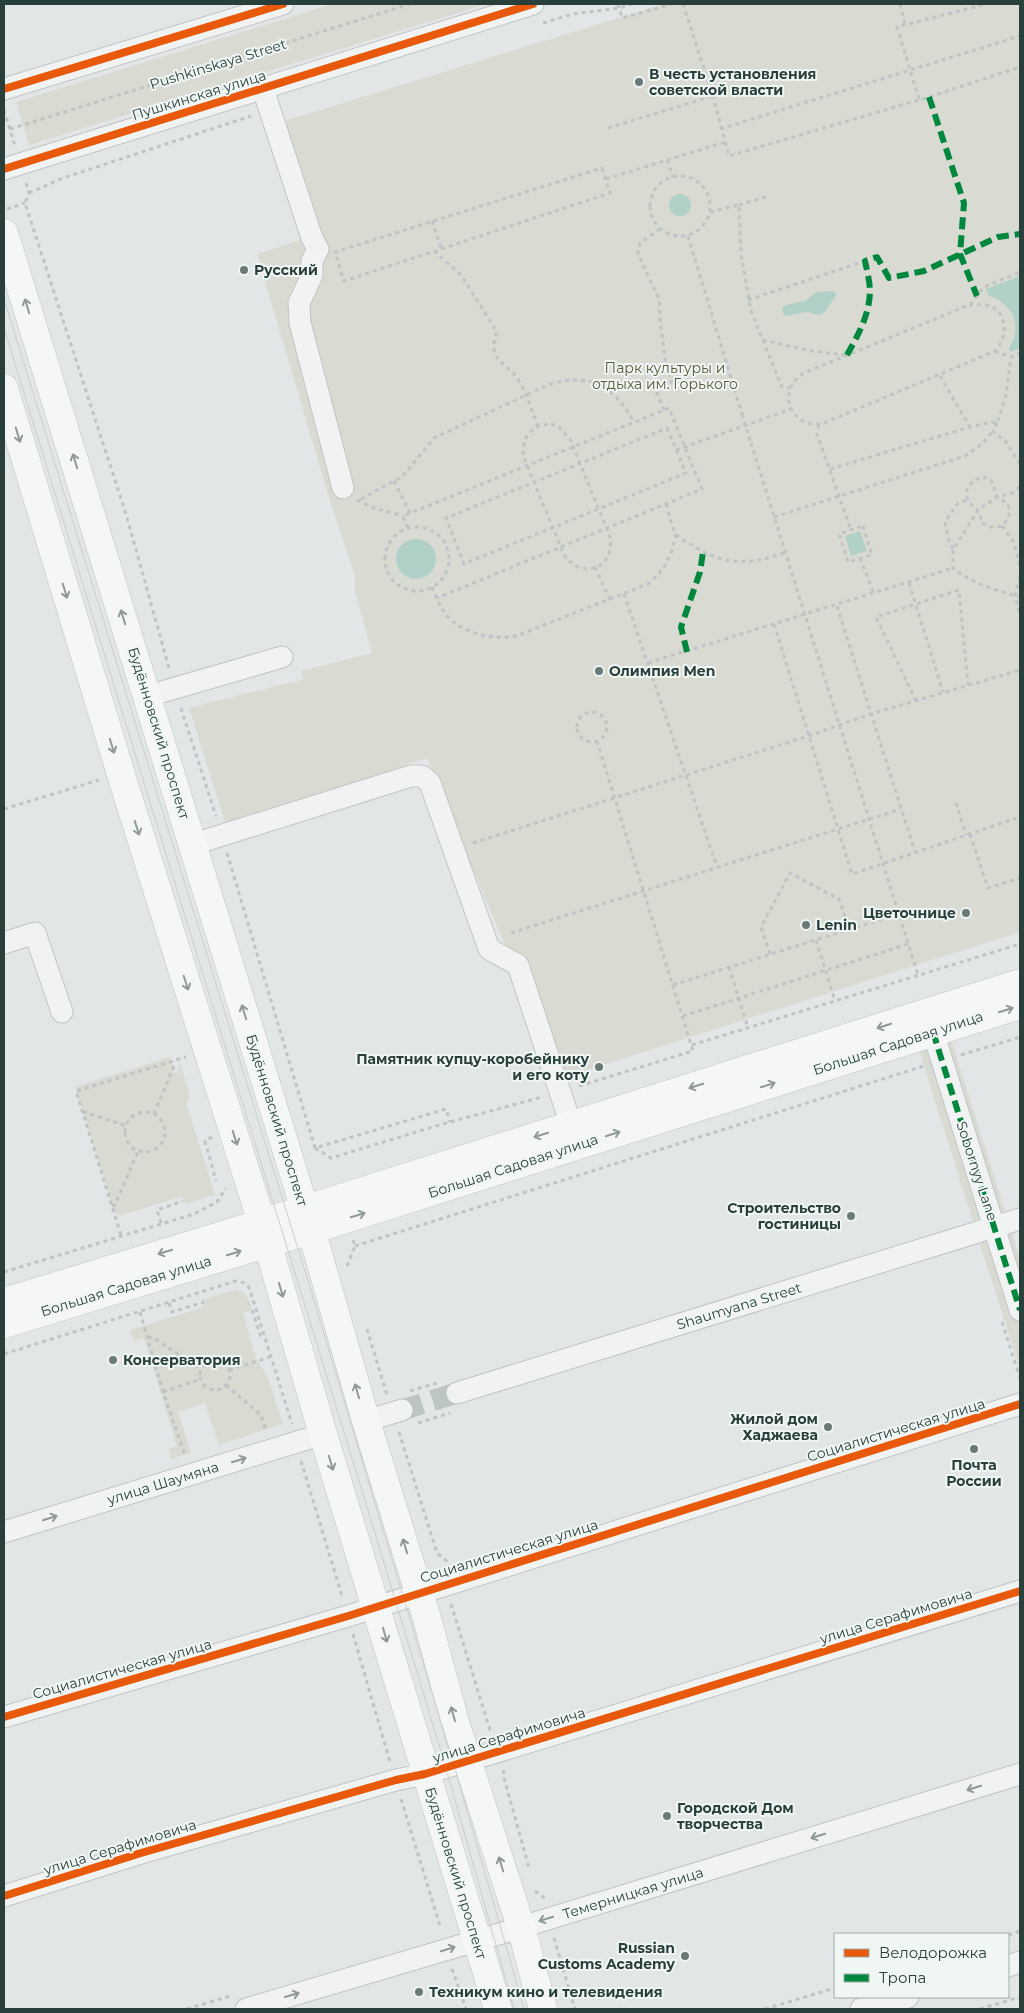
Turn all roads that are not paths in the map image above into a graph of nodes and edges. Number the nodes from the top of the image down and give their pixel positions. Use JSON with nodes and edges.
{"nodes":[{"id":1,"x":283,"y":4,"type":"edge"},
{"id":2,"x":533,"y":4,"type":"edge"},
{"id":3,"x":4,"y":89,"type":"edge"},
{"id":4,"x":263,"y":89,"type":"junction"},
{"id":5,"x":12,"y":166,"type":"edge"},
{"id":6,"x":4,"y":233,"type":"edge"},
{"id":7,"x":4,"y":388,"type":"edge"},
{"id":8,"x":350,"y":494,"type":"road end"},
{"id":9,"x":282,"y":658,"type":"dead end"},
{"id":10,"x":148,"y":696,"type":"junction"},
{"id":11,"x":194,"y":844,"type":"junction"},
{"id":12,"x":4,"y":943,"type":"edge"},
{"id":13,"x":1020,"y":984,"type":"edge"},
{"id":14,"x":1020,"y":1005,"type":"edge"},
{"id":15,"x":62,"y":1012,"type":"dead end"},
{"id":16,"x":933,"y":1032,"type":"junction"},
{"id":17,"x":571,"y":1125,"type":"junction"},
{"id":18,"x":308,"y":1219,"type":"junction"},
{"id":19,"x":1020,"y":1219,"type":"edge"},
{"id":20,"x":994,"y":1226,"type":"junction"},
{"id":21,"x":264,"y":1233,"type":"junction"},
{"id":22,"x":4,"y":1302,"type":"edge"},
{"id":23,"x":1020,"y":1310,"type":"edge"},
{"id":24,"x":4,"y":1324,"type":"edge"},
{"id":25,"x":451,"y":1395,"type":"tunnel mouth"},
{"id":26,"x":1020,"y":1404,"type":"edge"},
{"id":27,"x":404,"y":1410,"type":"tunnel mouth"},
{"id":28,"x":366,"y":1421,"type":"junction"},
{"id":29,"x":322,"y":1434,"type":"junction"},
{"id":30,"x":4,"y":1532,"type":"edge"},
{"id":31,"x":1020,"y":1591,"type":"edge"},
{"id":32,"x":419,"y":1593,"type":"junction"},
{"id":33,"x":376,"y":1606,"type":"junction"},
{"id":34,"x":4,"y":1717,"type":"edge"},
{"id":35,"x":468,"y":1761,"type":"junction"},
{"id":36,"x":425,"y":1774,"type":"junction"},
{"id":37,"x":1020,"y":1774,"type":"edge"},
{"id":38,"x":4,"y":1896,"type":"edge"},
{"id":39,"x":521,"y":1927,"type":"junction"},
{"id":40,"x":478,"y":1940,"type":"junction"},
{"id":41,"x":904,"y":1998,"type":"edge"},
{"id":42,"x":246,"y":2009,"type":"edge"},
{"id":43,"x":498,"y":2009,"type":"edge"},
{"id":44,"x":543,"y":2009,"type":"edge"},
{"id":45,"x":861,"y":2009,"type":"edge"}],
"edges":[{"from":1,"to":3,"type":"street"},
{"from":2,"to":4,"type":"street","name":"Пушкинская улица"},
{"from":4,"to":5,"type":"street","name":"Пушкинская улица"},
{"from":4,"to":8,"type":"street"},
{"from":10,"to":6,"type":"main road","name":"Будённовский проспект","one_way":true},
{"from":7,"to":21,"type":"main road","name":"Будённовский проспект","one_way":true},
{"from":9,"to":10,"type":"street"},
{"from":10,"to":11,"type":"main road","name":"Будённовский проспект"},
{"from":11,"to":17,"type":"street"},
{"from":18,"to":11,"type":"main road","name":"Будённовский проспект","one_way":true},
{"from":12,"to":15,"type":"street"},
{"from":13,"to":17,"type":"main road","name":"Большая Садовая улица","one_way":true},
{"from":16,"to":14,"type":"main road","name":"Большая Садовая улица","one_way":true},
{"from":18,"to":16,"type":"main road","name":"Большая Садовая улица","one_way":true},
{"from":16,"to":20,"type":"street","name":"Sobornyy Lane"},
{"from":17,"to":18,"type":"main road","name":"Большая Садовая улица","one_way":true},
{"from":18,"to":21,"type":"main road","name":"Большая Садовая улица"},
{"from":28,"to":18,"type":"main road","name":"Будённовский проспект","one_way":true},
{"from":19,"to":20,"type":"street","name":"Shaumyana Street"},
{"from":20,"to":23,"type":"street","name":"Sobornyy Lane"},
{"from":20,"to":25,"type":"street","name":"Shaumyana Street"},
{"from":21,"to":22,"type":"main road","name":"Большая Садовая улица","one_way":true},
{"from":24,"to":21,"type":"main road","name":"Большая Садовая улица","one_way":true},
{"from":21,"to":29,"type":"main road","name":"Будённовский проспект","one_way":true},
{"from":26,"to":32,"type":"street","name":"Социалистическая улица"},
{"from":27,"to":28,"type":"street"},
{"from":32,"to":28,"type":"main road","name":"Будённовский проспект","one_way":true},
{"from":30,"to":29,"type":"street","name":"улица Шаумяна","one_way":true},
{"from":29,"to":33,"type":"main road","name":"Будённовский проспект","one_way":true},
{"from":31,"to":35,"type":"street","name":"улица Серафимовича"},
{"from":32,"to":33,"type":"street","name":"Социалистическая улица"},
{"from":35,"to":32,"type":"main road","name":"Будённовский проспект","one_way":true},
{"from":33,"to":34,"type":"street","name":"Социалистическая улица"},
{"from":33,"to":36,"type":"main road","name":"Будённовский проспект","one_way":true},
{"from":35,"to":36,"type":"street","name":"улица Серафимовича"},
{"from":39,"to":35,"type":"main road","name":"Будённовский проспект","one_way":true},
{"from":36,"to":38,"type":"street","name":"улица Серафимовича"},
{"from":36,"to":40,"type":"main road","name":"Будённовский проспект"},
{"from":37,"to":39,"type":"street","name":"Темерницкая улица","one_way":true},
{"from":39,"to":40,"type":"street","name":"Темерницкая улица"},
{"from":39,"to":44,"type":"main road","name":"Будённовский проспект"},
{"from":42,"to":40,"type":"street","name":"Темерницкая улица","one_way":true},
{"from":40,"to":43,"type":"main road","name":"Будённовский проспект"},
{"from":41,"to":45,"type":"street"}]}
